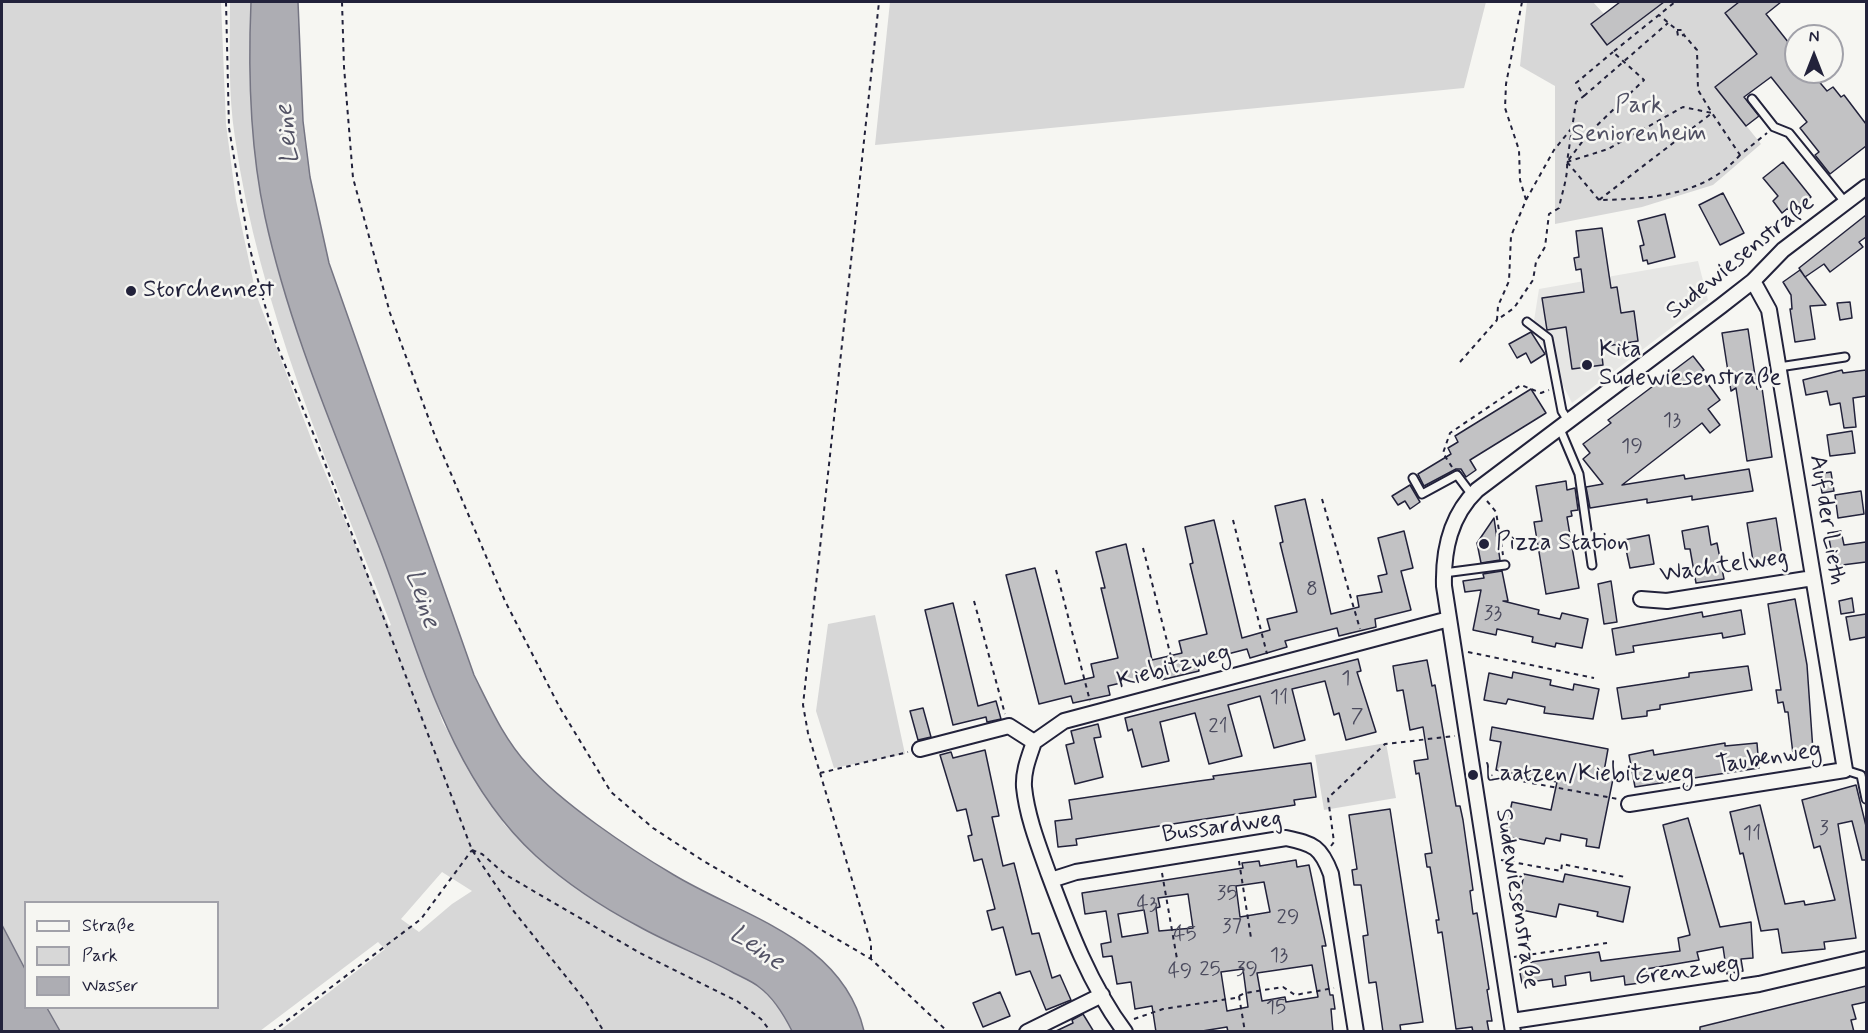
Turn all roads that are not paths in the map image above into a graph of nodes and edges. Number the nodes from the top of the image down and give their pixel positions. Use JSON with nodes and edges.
{"nodes":[{"id":1,"x":1752,"y":99,"type":"dead end"},
{"id":2,"x":1866,"y":187,"type":"edge"},
{"id":3,"x":1845,"y":202,"type":"junction"},
{"id":4,"x":1753,"y":281,"type":"junction"},
{"id":5,"x":1527,"y":322,"type":"dead end"},
{"id":6,"x":1845,"y":357,"type":"dead end"},
{"id":7,"x":1779,"y":367,"type":"junction"},
{"id":8,"x":1565,"y":425,"type":"junction"},
{"id":9,"x":1413,"y":478,"type":"dead end"},
{"id":10,"x":1475,"y":492,"type":"junction"},
{"id":11,"x":1505,"y":565,"type":"road end"},
{"id":12,"x":1592,"y":565,"type":"dead end"},
{"id":13,"x":1444,"y":573,"type":"junction"},
{"id":14,"x":1813,"y":578,"type":"junction"},
{"id":15,"x":1641,"y":599,"type":"dead end"},
{"id":16,"x":1449,"y":619,"type":"junction"},
{"id":17,"x":1034,"y":742,"type":"junction"},
{"id":18,"x":920,"y":749,"type":"road end"},
{"id":19,"x":1845,"y":770,"type":"junction"},
{"id":20,"x":1866,"y":799,"type":"edge"},
{"id":21,"x":1629,"y":804,"type":"road end"},
{"id":22,"x":1051,"y":880,"type":"junction"},
{"id":23,"x":1866,"y":959,"type":"edge"},
{"id":24,"x":1101,"y":995,"type":"junction"},
{"id":25,"x":1512,"y":1026,"type":"edge"},
{"id":26,"x":1122,"y":1028,"type":"edge"},
{"id":27,"x":1027,"y":1032,"type":"edge"},
{"id":28,"x":1356,"y":1032,"type":"edge"}],
"edges":[{"from":1,"to":3,"type":"lane"},
{"from":2,"to":3,"type":"street","name":"Sudewiesenstraße"},
{"from":3,"to":4,"type":"street","name":"Sudewiesenstraße"},
{"from":4,"to":7,"type":"street","name":"Auf der Lieth"},
{"from":4,"to":8,"type":"street","name":"Sudewiesenstraße"},
{"from":5,"to":8,"type":"lane"},
{"from":6,"to":7,"type":"lane"},
{"from":7,"to":14,"type":"street","name":"Auf der Lieth"},
{"from":8,"to":10,"type":"street","name":"Sudewiesenstraße"},
{"from":8,"to":12,"type":"lane"},
{"from":9,"to":10,"type":"lane"},
{"from":10,"to":13,"type":"street","name":"Sudewiesenstraße"},
{"from":11,"to":13,"type":"lane"},
{"from":13,"to":16,"type":"street","name":"Sudewiesenstraße"},
{"from":14,"to":15,"type":"street","name":"Wachtelweg"},
{"from":14,"to":19,"type":"street","name":"Auf der Lieth"},
{"from":16,"to":17,"type":"street","name":"Kiebitzweg"},
{"from":16,"to":25,"type":"street","name":"Sudewiesenstraße"},
{"from":17,"to":18,"type":"street"},
{"from":17,"to":22,"type":"street"},
{"from":19,"to":20,"type":"lane"},
{"from":19,"to":21,"type":"street","name":"Taubenweg"},
{"from":22,"to":24,"type":"street"},
{"from":22,"to":28,"type":"street","name":"Bussardweg"},
{"from":23,"to":25,"type":"street","name":"Grenzweg"},
{"from":24,"to":26,"type":"street"},
{"from":24,"to":27,"type":"street"}]}
